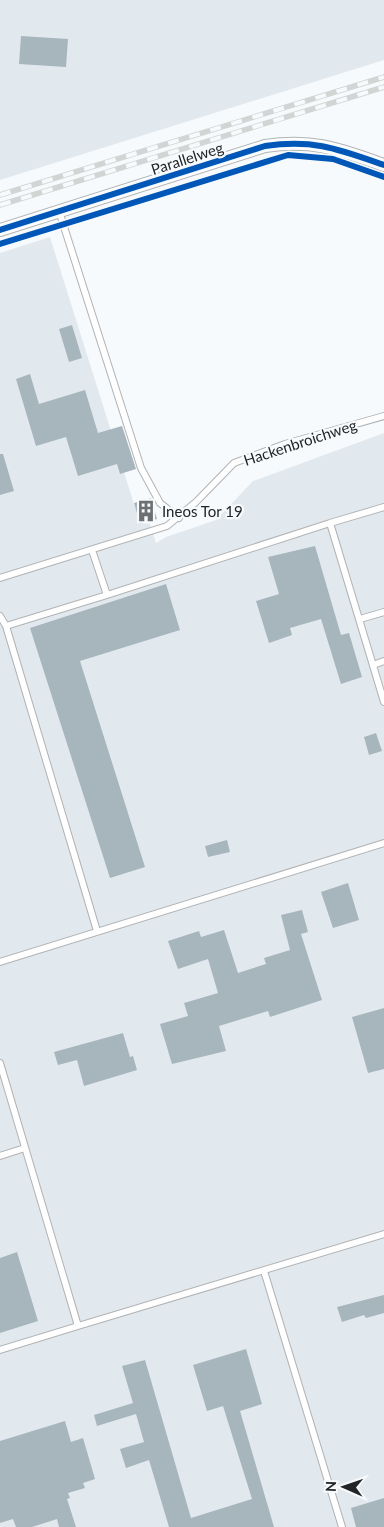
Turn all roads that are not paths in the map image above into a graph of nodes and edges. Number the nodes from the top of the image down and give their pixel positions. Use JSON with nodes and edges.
{"nodes":[{"id":1,"x":384,"y":165,"type":"edge"},
{"id":2,"x":60,"y":211,"type":"junction"},
{"id":3,"x":0,"y":230,"type":"edge"},
{"id":4,"x":384,"y":416,"type":"edge"},
{"id":5,"x":384,"y":507,"type":"edge"},
{"id":6,"x":179,"y":518,"type":"junction"},
{"id":7,"x":330,"y":523,"type":"junction"},
{"id":8,"x":92,"y":550,"type":"junction"},
{"id":9,"x":0,"y":578,"type":"edge"},
{"id":10,"x":107,"y":595,"type":"junction"},
{"id":11,"x":384,"y":612,"type":"edge"},
{"id":12,"x":0,"y":616,"type":"edge"},
{"id":13,"x":360,"y":619,"type":"junction"},
{"id":14,"x":6,"y":626,"type":"junction"},
{"id":15,"x":384,"y":661,"type":"edge"},
{"id":16,"x":373,"y":665,"type":"junction"},
{"id":17,"x":384,"y":702,"type":"edge"},
{"id":18,"x":384,"y":843,"type":"edge"},
{"id":19,"x":97,"y":931,"type":"junction"},
{"id":20,"x":0,"y":962,"type":"edge"},
{"id":21,"x":0,"y":1063,"type":"edge"},
{"id":22,"x":25,"y":1148,"type":"junction"},
{"id":23,"x":0,"y":1156,"type":"edge"},
{"id":24,"x":384,"y":1234,"type":"edge"},
{"id":25,"x":264,"y":1271,"type":"junction"},
{"id":26,"x":78,"y":1326,"type":"junction"},
{"id":27,"x":0,"y":1350,"type":"edge"},
{"id":28,"x":342,"y":1527,"type":"edge"}],
"edges":[{"from":1,"to":2,"type":"street","name":"Parallelweg"},
{"from":2,"to":3,"type":"street","name":"Parallelweg"},
{"from":2,"to":6,"type":"lane"},
{"from":4,"to":6,"type":"lane","name":"Hackenbroichweg"},
{"from":5,"to":7,"type":"lane"},
{"from":6,"to":8,"type":"lane","name":"Hackenbroichweg"},
{"from":7,"to":10,"type":"lane"},
{"from":7,"to":13,"type":"lane"},
{"from":8,"to":9,"type":"lane","name":"Hackenbroichweg"},
{"from":8,"to":10,"type":"lane"},
{"from":10,"to":14,"type":"lane"},
{"from":11,"to":13,"type":"lane"},
{"from":12,"to":14,"type":"lane"},
{"from":13,"to":16,"type":"lane"},
{"from":14,"to":19,"type":"lane"},
{"from":15,"to":16,"type":"lane"},
{"from":16,"to":17,"type":"lane"},
{"from":18,"to":19,"type":"lane"},
{"from":19,"to":20,"type":"lane"},
{"from":21,"to":22,"type":"lane"},
{"from":22,"to":23,"type":"lane"},
{"from":22,"to":26,"type":"lane"},
{"from":24,"to":25,"type":"lane"},
{"from":25,"to":26,"type":"lane"},
{"from":25,"to":28,"type":"lane"},
{"from":26,"to":27,"type":"lane"}]}
